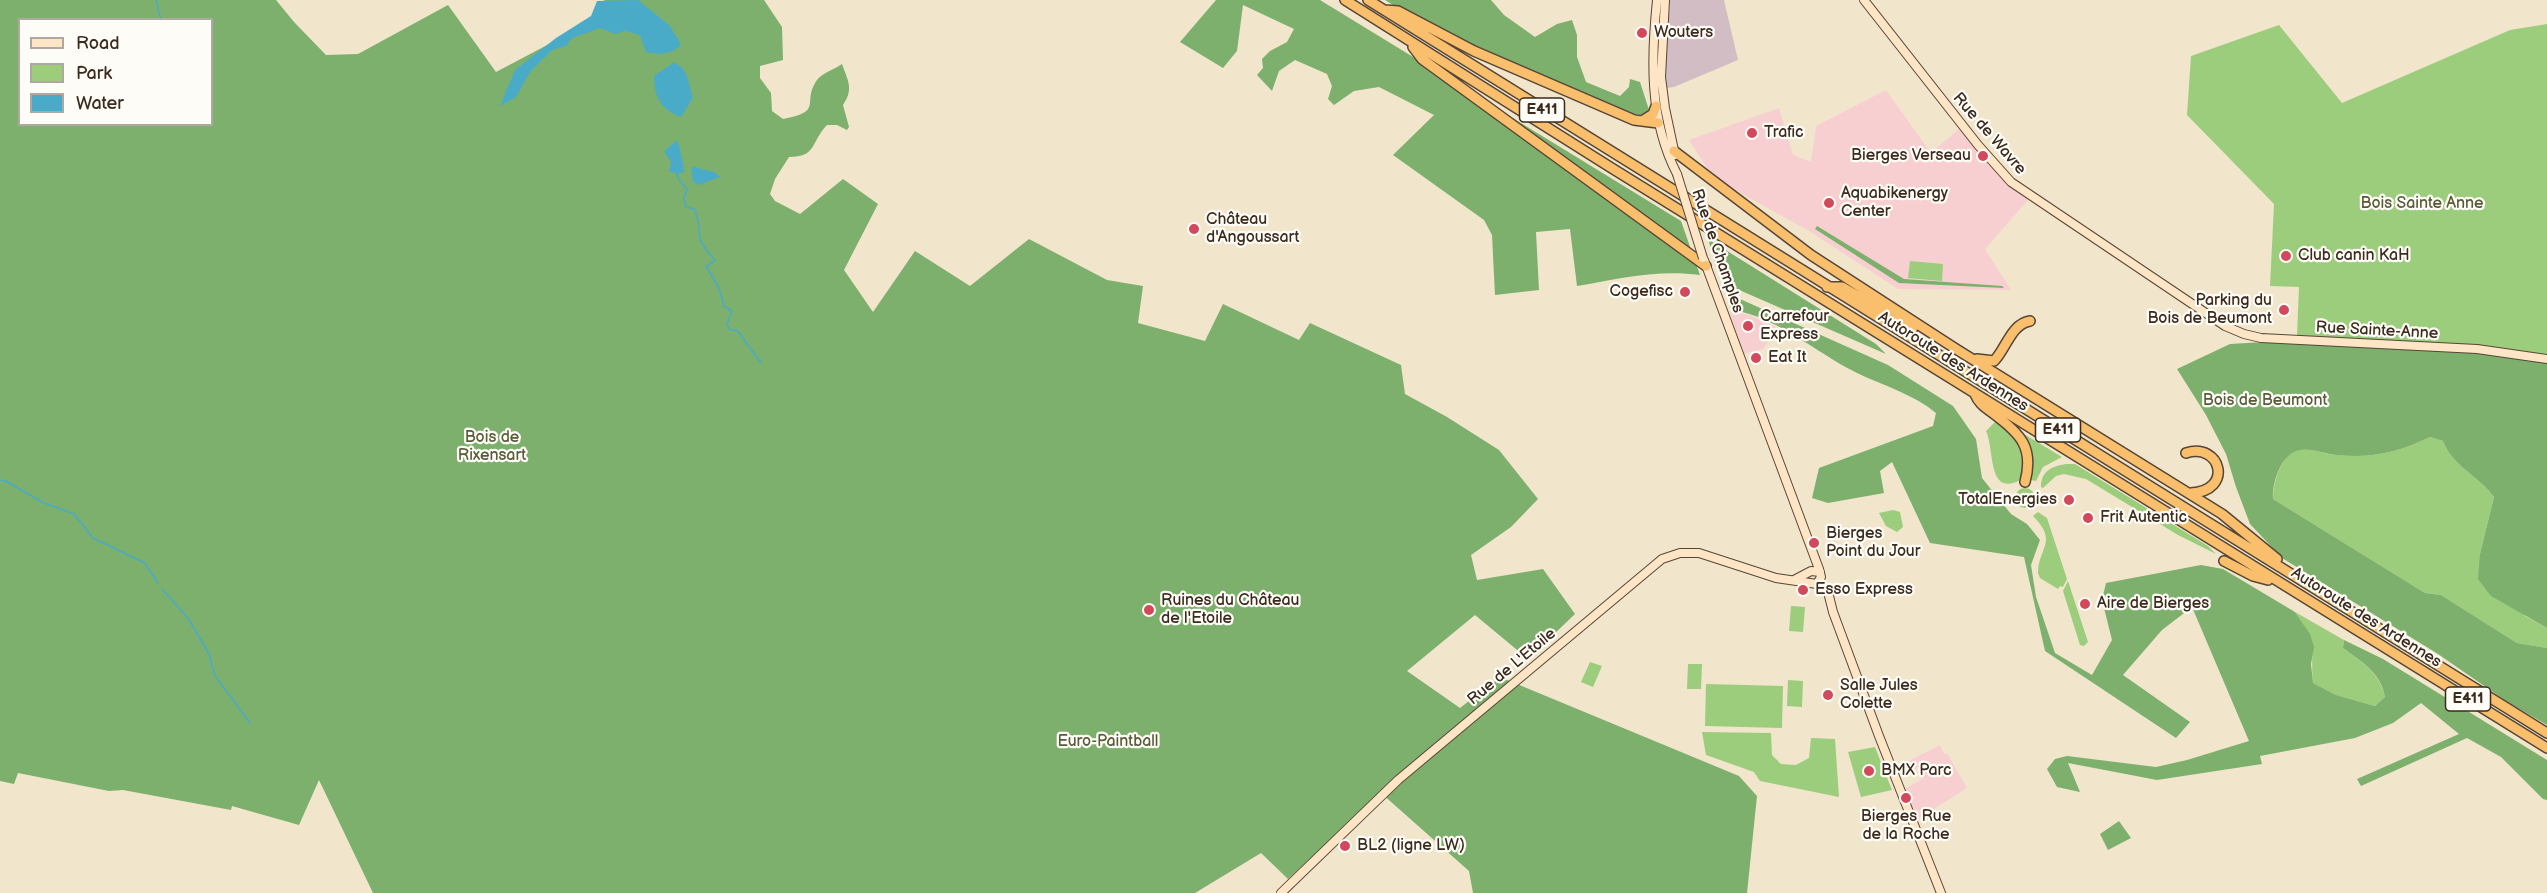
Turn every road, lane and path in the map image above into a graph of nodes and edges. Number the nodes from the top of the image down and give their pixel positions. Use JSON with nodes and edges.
{"nodes":[{"id":1,"x":1345,"y":0,"type":"edge"},
{"id":2,"x":1368,"y":0,"type":"edge"},
{"id":3,"x":1657,"y":0,"type":"edge"},
{"id":4,"x":1665,"y":0,"type":"edge"},
{"id":5,"x":1864,"y":0,"type":"edge"},
{"id":6,"x":1382,"y":10,"type":"junction"},
{"id":7,"x":1405,"y":39,"type":"junction"},
{"id":8,"x":1658,"y":52,"type":"junction"},
{"id":9,"x":1656,"y":106,"type":"junction"},
{"id":10,"x":1640,"y":122,"type":"junction"},
{"id":11,"x":1658,"y":123,"type":"junction"},
{"id":12,"x":1674,"y":151,"type":"junction"},
{"id":13,"x":1677,"y":168,"type":"junction"},
{"id":14,"x":1698,"y":171,"type":"junction"},
{"id":15,"x":1705,"y":262,"type":"junction"},
{"id":16,"x":1826,"y":286,"type":"junction"},
{"id":17,"x":2209,"y":316,"type":"joint"},
{"id":18,"x":2030,"y":321,"type":"dead end"},
{"id":19,"x":1956,"y":349,"type":"junction"},
{"id":20,"x":1972,"y":358,"type":"junction"},
{"id":21,"x":2547,"y":359,"type":"edge"},
{"id":22,"x":1975,"y":394,"type":"junction"},
{"id":23,"x":2186,"y":453,"type":"dead end"},
{"id":24,"x":2025,"y":482,"type":"dead end"},
{"id":25,"x":2190,"y":493,"type":"junction"},
{"id":26,"x":1813,"y":556,"type":"junction"},
{"id":27,"x":2224,"y":561,"type":"dead end"},
{"id":28,"x":2289,"y":573,"type":"junction"},
{"id":29,"x":1809,"y":575,"type":"junction"},
{"id":30,"x":1819,"y":578,"type":"junction"},
{"id":31,"x":2280,"y":583,"type":"junction"},
{"id":32,"x":2547,"y":733,"type":"edge"},
{"id":33,"x":2547,"y":748,"type":"edge"},
{"id":34,"x":1281,"y":893,"type":"edge"},
{"id":35,"x":1941,"y":893,"type":"edge"}],
"edges":[{"from":1,"to":7,"type":"highway","name":"Autoroute des Ardennes","number":"E411"},
{"from":2,"to":6,"type":"highway","name":"Autoroute des Ardennes","number":"E411"},
{"from":3,"to":8,"type":"street"},
{"from":4,"to":8,"type":"street"},
{"from":5,"to":17,"type":"street","name":"Rue de Wavre"},
{"from":6,"to":10,"type":"highway"},
{"from":6,"to":16,"type":"highway","name":"Autoroute des Ardennes","number":"E411"},
{"from":7,"to":15,"type":"highway"},
{"from":7,"to":22,"type":"highway","name":"Autoroute des Ardennes","number":"E411"},
{"from":8,"to":9,"type":"street"},
{"from":8,"to":12,"type":"street"},
{"from":9,"to":10,"type":"highway"},
{"from":9,"to":11,"type":"street"},
{"from":10,"to":11,"type":"highway"},
{"from":11,"to":13,"type":"street"},
{"from":12,"to":13,"type":"street"},
{"from":12,"to":14,"type":"highway"},
{"from":13,"to":14,"type":"highway"},
{"from":13,"to":15,"type":"street","name":"Rue de Champles","bridge":true},
{"from":14,"to":19,"type":"highway"},
{"from":15,"to":26,"type":"street","name":"Rue de Champles"},
{"from":16,"to":19,"type":"highway"},
{"from":16,"to":28,"type":"highway","name":"Autoroute des Ardennes","number":"E411"},
{"from":17,"to":21,"type":"street","name":"Rue Sainte-Anne"},
{"from":18,"to":20,"type":"highway"},
{"from":19,"to":20,"type":"highway"},
{"from":20,"to":25,"type":"highway"},
{"from":22,"to":24,"type":"highway"},
{"from":22,"to":31,"type":"highway","name":"Autoroute des Ardennes","number":"E411"},
{"from":23,"to":25,"type":"highway"},
{"from":25,"to":28,"type":"highway"},
{"from":26,"to":29,"type":"street","name":"Rue de Champles"},
{"from":26,"to":30,"type":"street","name":"Rue de Champles"},
{"from":27,"to":31,"type":"highway"},
{"from":28,"to":32,"type":"highway","name":"Autoroute des Ardennes","number":"E411"},
{"from":29,"to":30,"type":"street"},
{"from":29,"to":30,"type":"street"},
{"from":29,"to":34,"type":"street","name":"Rue de L'Etoile"},
{"from":30,"to":35,"type":"street","name":"Rue de Champles"},
{"from":31,"to":33,"type":"highway","name":"Autoroute des Ardennes","number":"E411"}]}
